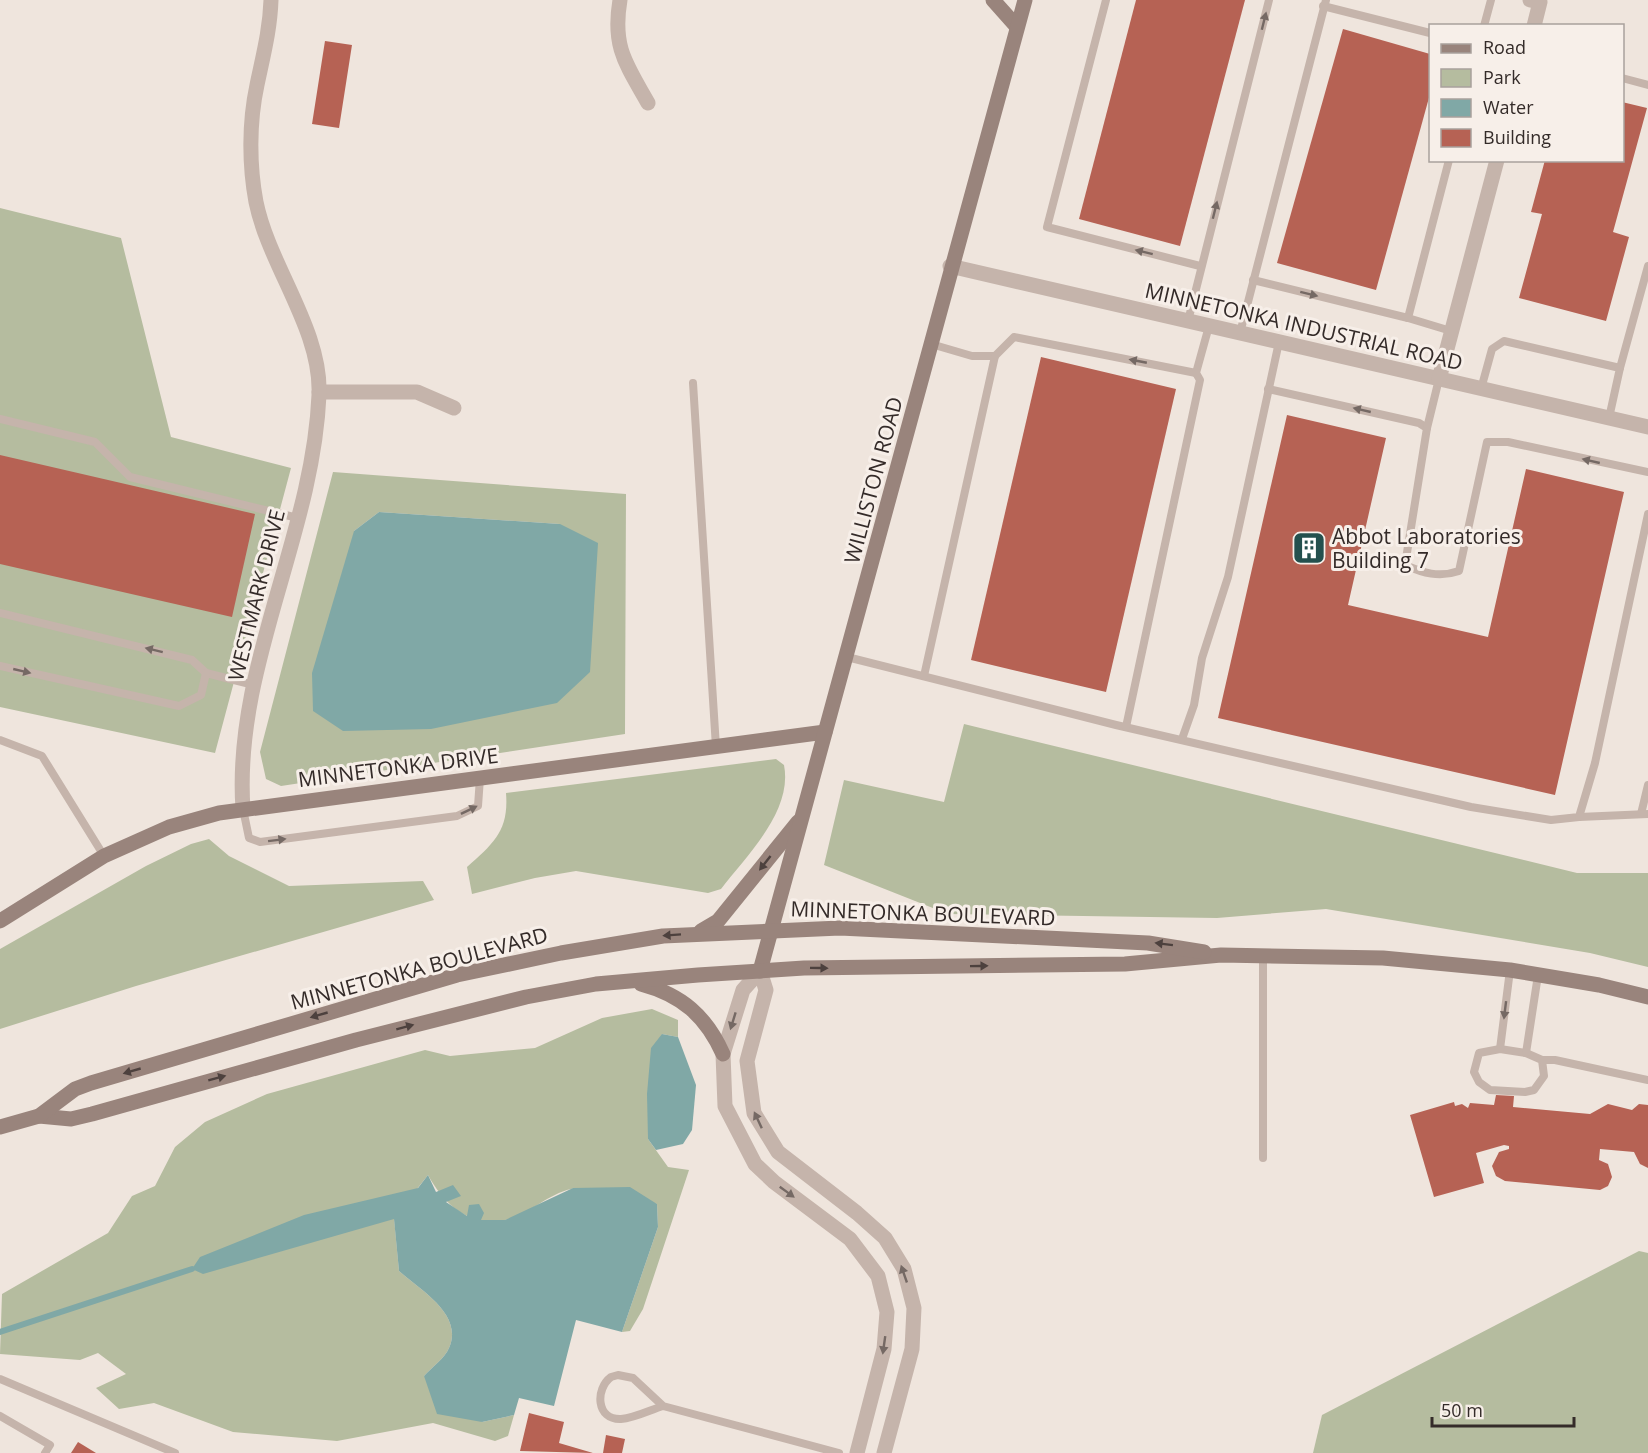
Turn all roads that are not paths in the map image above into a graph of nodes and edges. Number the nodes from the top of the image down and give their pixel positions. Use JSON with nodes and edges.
{"nodes":[{"id":1,"x":271,"y":0,"type":"edge"},
{"id":2,"x":620,"y":0,"type":"edge"},
{"id":3,"x":993,"y":0,"type":"edge"},
{"id":4,"x":1025,"y":0,"type":"edge"},
{"id":5,"x":1106,"y":0,"type":"edge"},
{"id":6,"x":1269,"y":0,"type":"edge"},
{"id":7,"x":1491,"y":0,"type":"edge"},
{"id":8,"x":1537,"y":1,"type":"edge"},
{"id":9,"x":1325,"y":3,"type":"edge"},
{"id":10,"x":1485,"y":24,"type":"edge"},
{"id":11,"x":1533,"y":24,"type":"edge"},
{"id":12,"x":1017,"y":27,"type":"junction"},
{"id":13,"x":1429,"y":32,"type":"edge"},
{"id":14,"x":1624,"y":78,"type":"edge"},
{"id":15,"x":1648,"y":85,"type":"edge"},
{"id":16,"x":648,"y":103,"type":"dead end"},
{"id":17,"x":1448,"y":162,"type":"edge"},
{"id":18,"x":1496,"y":162,"type":"edge"},
{"id":19,"x":950,"y":266,"type":"junction"},
{"id":20,"x":1200,"y":266,"type":"junction"},
{"id":21,"x":1648,"y":266,"type":"edge"},
{"id":22,"x":1252,"y":280,"type":"junction"},
{"id":23,"x":1408,"y":318,"type":"junction"},
{"id":24,"x":1188,"y":321,"type":"junction"},
{"id":25,"x":1209,"y":326,"type":"junction"},
{"id":26,"x":1451,"y":331,"type":"junction"},
{"id":27,"x":1240,"y":333,"type":"junction"},
{"id":28,"x":1279,"y":342,"type":"junction"},
{"id":29,"x":931,"y":344,"type":"junction"},
{"id":30,"x":995,"y":357,"type":"junction"},
{"id":31,"x":1620,"y":368,"type":"junction"},
{"id":32,"x":1196,"y":373,"type":"junction"},
{"id":33,"x":1439,"y":379,"type":"junction"},
{"id":34,"x":693,"y":383,"type":"dead end"},
{"id":35,"x":1268,"y":389,"type":"junction"},
{"id":36,"x":1481,"y":389,"type":"junction"},
{"id":37,"x":319,"y":392,"type":"junction"},
{"id":38,"x":454,"y":408,"type":"dead end"},
{"id":39,"x":1609,"y":418,"type":"junction"},
{"id":40,"x":0,"y":419,"type":"edge"},
{"id":41,"x":1648,"y":427,"type":"edge"},
{"id":42,"x":1427,"y":428,"type":"junction"},
{"id":43,"x":1648,"y":472,"type":"edge"},
{"id":44,"x":1648,"y":514,"type":"edge"},
{"id":45,"x":298,"y":518,"type":"junction"},
{"id":46,"x":0,"y":613,"type":"edge"},
{"id":47,"x":847,"y":657,"type":"junction"},
{"id":48,"x":0,"y":666,"type":"edge"},
{"id":49,"x":206,"y":673,"type":"junction"},
{"id":50,"x":924,"y":676,"type":"junction"},
{"id":51,"x":254,"y":685,"type":"junction"},
{"id":52,"x":1126,"y":727,"type":"junction"},
{"id":53,"x":825,"y":732,"type":"junction"},
{"id":54,"x":1182,"y":739,"type":"junction"},
{"id":55,"x":0,"y":740,"type":"edge"},
{"id":56,"x":716,"y":747,"type":"junction"},
{"id":57,"x":480,"y":778,"type":"junction"},
{"id":58,"x":1648,"y":785,"type":"edge"},
{"id":59,"x":243,"y":809,"type":"junction"},
{"id":60,"x":1644,"y":814,"type":"edge"},
{"id":61,"x":802,"y":817,"type":"junction"},
{"id":62,"x":1579,"y":817,"type":"junction"},
{"id":63,"x":104,"y":856,"type":"junction"},
{"id":64,"x":0,"y":921,"type":"edge"},
{"id":65,"x":772,"y":930,"type":"junction"},
{"id":66,"x":695,"y":934,"type":"junction"},
{"id":67,"x":1221,"y":955,"type":"junction"},
{"id":68,"x":1263,"y":956,"type":"junction"},
{"id":69,"x":1510,"y":970,"type":"junction"},
{"id":70,"x":760,"y":971,"type":"junction"},
{"id":71,"x":1538,"y":975,"type":"junction"},
{"id":72,"x":630,"y":981,"type":"junction"},
{"id":73,"x":1648,"y":997,"type":"edge"},
{"id":74,"x":1500,"y":1049,"type":"junction"},
{"id":75,"x":1526,"y":1053,"type":"junction"},
{"id":76,"x":723,"y":1054,"type":"junction"},
{"id":77,"x":1542,"y":1060,"type":"junction"},
{"id":78,"x":1648,"y":1080,"type":"edge"},
{"id":79,"x":39,"y":1116,"type":"junction"},
{"id":80,"x":0,"y":1127,"type":"edge"},
{"id":81,"x":1263,"y":1158,"type":"dead end"},
{"id":82,"x":0,"y":1379,"type":"edge"},
{"id":83,"x":663,"y":1406,"type":"junction"},
{"id":84,"x":0,"y":1416,"type":"edge"},
{"id":85,"x":45,"y":1453,"type":"edge"},
{"id":86,"x":175,"y":1453,"type":"edge"},
{"id":87,"x":839,"y":1453,"type":"edge"},
{"id":88,"x":857,"y":1453,"type":"edge"},
{"id":89,"x":884,"y":1453,"type":"edge"}],
"edges":[{"from":1,"to":37,"type":"street","name":"WESTMARK DRIVE"},
{"from":2,"to":16,"type":"street"},
{"from":3,"to":12,"type":"main road"},
{"from":4,"to":12,"type":"main road","name":"WILLISTON ROAD"},
{"from":20,"to":5,"type":"lane","one_way":true},
{"from":20,"to":6,"type":"lane","one_way":true},
{"from":7,"to":10,"type":"lane"},
{"from":8,"to":11,"type":"street"},
{"from":9,"to":13,"type":"lane"},
{"from":9,"to":22,"type":"lane"},
{"from":12,"to":19,"type":"main road","name":"WILLISTON ROAD"},
{"from":14,"to":15,"type":"lane"},
{"from":17,"to":23,"type":"lane"},
{"from":18,"to":26,"type":"street"},
{"from":19,"to":24,"type":"street","name":"MINNETONKA INDUSTRIAL ROAD"},
{"from":19,"to":29,"type":"main road","name":"WILLISTON ROAD"},
{"from":20,"to":24,"type":"lane"},
{"from":21,"to":31,"type":"lane"},
{"from":22,"to":23,"type":"lane","one_way":true},
{"from":22,"to":27,"type":"lane"},
{"from":23,"to":26,"type":"lane"},
{"from":24,"to":25,"type":"street","name":"MINNETONKA INDUSTRIAL ROAD"},
{"from":25,"to":27,"type":"street","name":"MINNETONKA INDUSTRIAL ROAD"},
{"from":25,"to":32,"type":"lane"},
{"from":26,"to":33,"type":"street"},
{"from":27,"to":28,"type":"street","name":"MINNETONKA INDUSTRIAL ROAD"},
{"from":28,"to":33,"type":"street","name":"MINNETONKA INDUSTRIAL ROAD"},
{"from":28,"to":35,"type":"lane"},
{"from":29,"to":30,"type":"lane"},
{"from":29,"to":47,"type":"main road","name":"WILLISTON ROAD"},
{"from":32,"to":30,"type":"lane","one_way":true},
{"from":30,"to":50,"type":"lane"},
{"from":31,"to":36,"type":"lane"},
{"from":31,"to":39,"type":"lane"},
{"from":32,"to":52,"type":"lane"},
{"from":33,"to":36,"type":"street","name":"MINNETONKA INDUSTRIAL ROAD"},
{"from":33,"to":42,"type":"lane"},
{"from":34,"to":56,"type":"lane"},
{"from":42,"to":35,"type":"lane","one_way":true},
{"from":35,"to":54,"type":"lane"},
{"from":36,"to":39,"type":"street","name":"MINNETONKA INDUSTRIAL ROAD"},
{"from":37,"to":38,"type":"street"},
{"from":37,"to":45,"type":"street","name":"WESTMARK DRIVE"},
{"from":39,"to":41,"type":"street","name":"MINNETONKA INDUSTRIAL ROAD"},
{"from":40,"to":45,"type":"lane"},
{"from":43,"to":42,"type":"lane","one_way":true},
{"from":44,"to":62,"type":"lane"},
{"from":45,"to":51,"type":"street","name":"WESTMARK DRIVE"},
{"from":49,"to":46,"type":"lane","one_way":true},
{"from":47,"to":50,"type":"lane"},
{"from":47,"to":53,"type":"main road","name":"WILLISTON ROAD"},
{"from":48,"to":49,"type":"lane","one_way":true},
{"from":49,"to":51,"type":"lane"},
{"from":50,"to":52,"type":"lane"},
{"from":51,"to":59,"type":"street","name":"WESTMARK DRIVE"},
{"from":52,"to":54,"type":"lane"},
{"from":53,"to":56,"type":"main road","name":"MINNETONKA DRIVE"},
{"from":53,"to":61,"type":"main road","name":"WILLISTON ROAD"},
{"from":54,"to":62,"type":"lane"},
{"from":55,"to":63,"type":"lane"},
{"from":56,"to":57,"type":"main road","name":"MINNETONKA DRIVE"},
{"from":57,"to":59,"type":"main road","name":"MINNETONKA DRIVE"},
{"from":59,"to":57,"type":"lane","one_way":true},
{"from":58,"to":60,"type":"lane"},
{"from":59,"to":63,"type":"main road","name":"MINNETONKA DRIVE"},
{"from":60,"to":62,"type":"lane"},
{"from":61,"to":65,"type":"main road","name":"WILLISTON ROAD"},
{"from":61,"to":66,"type":"main road","one_way":true},
{"from":63,"to":64,"type":"main road","name":"MINNETONKA DRIVE"},
{"from":65,"to":66,"type":"main road","name":"MINNETONKA BOULEVARD"},
{"from":67,"to":65,"type":"main road","name":"MINNETONKA BOULEVARD","one_way":true},
{"from":65,"to":70,"type":"main road","name":"WILLISTON ROAD"},
{"from":66,"to":79,"type":"main road","name":"MINNETONKA BOULEVARD","one_way":true},
{"from":67,"to":68,"type":"main road","name":"MINNETONKA BOULEVARD"},
{"from":70,"to":67,"type":"main road","name":"MINNETONKA BOULEVARD","one_way":true},
{"from":68,"to":69,"type":"main road","name":"MINNETONKA BOULEVARD"},
{"from":68,"to":81,"type":"lane"},
{"from":69,"to":71,"type":"main road","name":"MINNETONKA BOULEVARD"},
{"from":69,"to":74,"type":"lane","one_way":true},
{"from":70,"to":72,"type":"main road","name":"MINNETONKA BOULEVARD"},
{"from":70,"to":76,"type":"street","name":"WILLISTON ROAD","one_way":true},
{"from":89,"to":70,"type":"street","name":"WILLISTON ROAD","one_way":true},
{"from":71,"to":73,"type":"main road","name":"MINNETONKA BOULEVARD"},
{"from":71,"to":75,"type":"lane"},
{"from":72,"to":76,"type":"main road"},
{"from":79,"to":72,"type":"main road","name":"MINNETONKA BOULEVARD","one_way":true},
{"from":74,"to":75,"type":"lane"},
{"from":74,"to":77,"type":"lane"},
{"from":75,"to":77,"type":"lane"},
{"from":76,"to":88,"type":"street","name":"WILLISTON ROAD","one_way":true},
{"from":77,"to":78,"type":"lane"},
{"from":79,"to":80,"type":"main road","name":"MINNETONKA BOULEVARD"},
{"from":82,"to":86,"type":"lane"},
{"from":83,"to":83,"type":"lane"},
{"from":83,"to":87,"type":"lane"},
{"from":84,"to":85,"type":"lane"}]}
